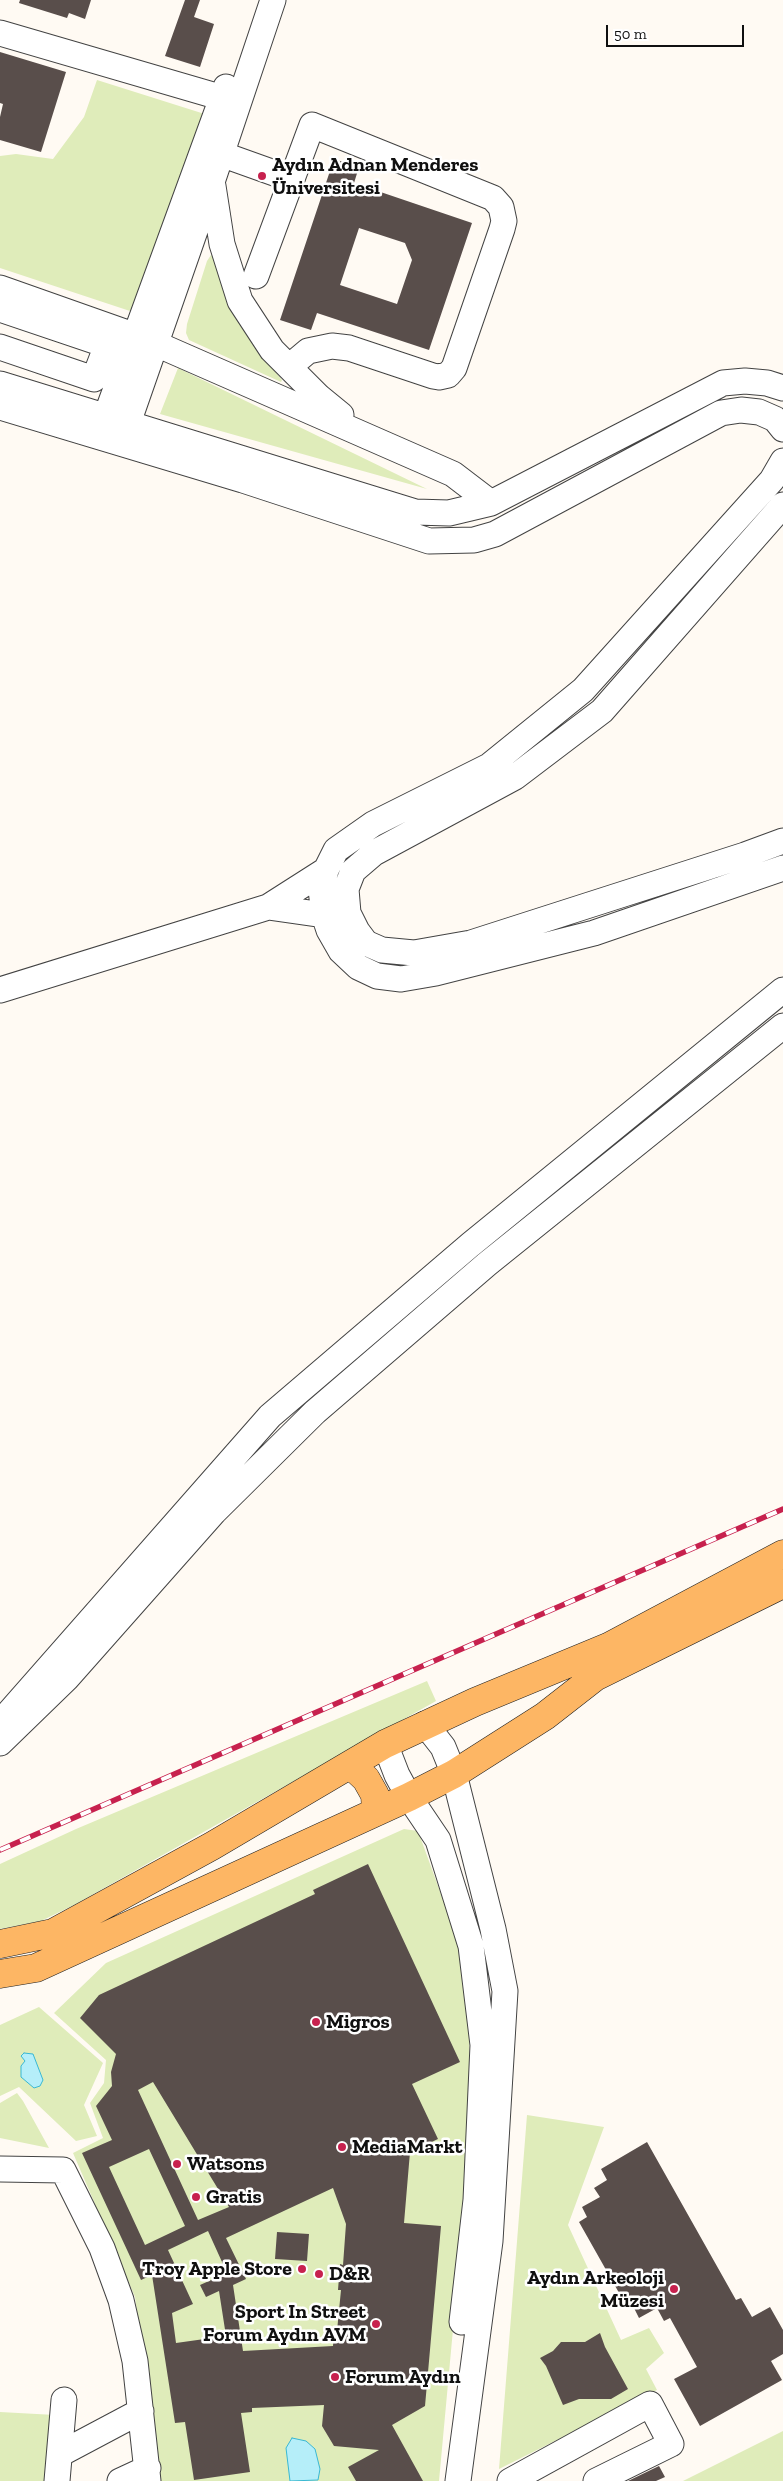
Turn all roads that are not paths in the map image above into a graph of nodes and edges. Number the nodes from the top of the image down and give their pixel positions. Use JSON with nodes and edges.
{"nodes":[{"id":1,"x":256,"y":0,"type":"edge"},
{"id":2,"x":273,"y":0,"type":"edge"},
{"id":3,"x":0,"y":33,"type":"edge"},
{"id":4,"x":222,"y":98,"type":"junction"},
{"id":5,"x":213,"y":151,"type":"junction"},
{"id":6,"x":292,"y":179,"type":"junction"},
{"id":7,"x":212,"y":182,"type":"junction"},
{"id":8,"x":256,"y":276,"type":"dead end"},
{"id":9,"x":0,"y":288,"type":"edge"},
{"id":10,"x":0,"y":309,"type":"edge"},
{"id":11,"x":132,"y":344,"type":"junction"},
{"id":12,"x":0,"y":348,"type":"edge"},
{"id":13,"x":288,"y":367,"type":"junction"},
{"id":14,"x":0,"y":384,"type":"edge"},
{"id":15,"x":783,"y":388,"type":"edge"},
{"id":16,"x":0,"y":407,"type":"edge"},
{"id":17,"x":115,"y":427,"type":"junction"},
{"id":18,"x":783,"y":429,"type":"edge"},
{"id":19,"x":367,"y":436,"type":"junction"},
{"id":20,"x":783,"y":460,"type":"edge"},
{"id":21,"x":492,"y":503,"type":"junction"},
{"id":22,"x":783,"y":505,"type":"edge"},
{"id":23,"x":783,"y":841,"type":"edge"},
{"id":24,"x":783,"y":868,"type":"edge"},
{"id":25,"x":326,"y":870,"type":"junction"},
{"id":26,"x":268,"y":907,"type":"junction"},
{"id":27,"x":324,"y":915,"type":"junction"},
{"id":28,"x":0,"y":990,"type":"edge"},
{"id":29,"x":783,"y":990,"type":"edge"},
{"id":30,"x":783,"y":1026,"type":"edge"},
{"id":31,"x":783,"y":1554,"type":"edge"},
{"id":32,"x":783,"y":1584,"type":"edge"},
{"id":33,"x":0,"y":1723,"type":"edge"},
{"id":34,"x":426,"y":1724,"type":"junction"},
{"id":35,"x":0,"y":1743,"type":"edge"},
{"id":36,"x":385,"y":1744,"type":"junction"},
{"id":37,"x":351,"y":1766,"type":"junction"},
{"id":38,"x":454,"y":1774,"type":"junction"},
{"id":39,"x":409,"y":1798,"type":"junction"},
{"id":40,"x":376,"y":1812,"type":"junction"},
{"id":41,"x":0,"y":1944,"type":"edge"},
{"id":42,"x":36,"y":1968,"type":"junction"},
{"id":43,"x":0,"y":1974,"type":"edge"},
{"id":44,"x":0,"y":1987,"type":"edge"},
{"id":45,"x":0,"y":2169,"type":"edge"},
{"id":46,"x":64,"y":2400,"type":"dead end"},
{"id":47,"x":141,"y":2411,"type":"junction"},
{"id":48,"x":60,"y":2454,"type":"junction"},
{"id":49,"x":148,"y":2474,"type":"edge"},
{"id":50,"x":58,"y":2481,"type":"edge"},
{"id":51,"x":120,"y":2481,"type":"edge"},
{"id":52,"x":444,"y":2481,"type":"edge"},
{"id":53,"x":458,"y":2481,"type":"edge"},
{"id":54,"x":510,"y":2481,"type":"edge"},
{"id":55,"x":596,"y":2481,"type":"edge"}],
"edges":[{"from":1,"to":4,"type":"street"},
{"from":2,"to":5,"type":"street"},
{"from":3,"to":4,"type":"street"},
{"from":4,"to":5,"type":"street"},
{"from":5,"to":6,"type":"street"},
{"from":5,"to":7,"type":"street"},
{"from":5,"to":11,"type":"street"},
{"from":6,"to":8,"type":"street"},
{"from":6,"to":13,"type":"street"},
{"from":7,"to":11,"type":"street"},
{"from":7,"to":13,"type":"street"},
{"from":9,"to":11,"type":"street"},
{"from":10,"to":11,"type":"street"},
{"from":11,"to":12,"type":"street"},
{"from":11,"to":17,"type":"street"},
{"from":11,"to":19,"type":"street"},
{"from":13,"to":19,"type":"street"},
{"from":14,"to":17,"type":"street"},
{"from":15,"to":21,"type":"street"},
{"from":16,"to":17,"type":"street"},
{"from":17,"to":18,"type":"street"},
{"from":17,"to":21,"type":"street"},
{"from":19,"to":21,"type":"street"},
{"from":20,"to":25,"type":"street"},
{"from":22,"to":23,"type":"street"},
{"from":24,"to":27,"type":"street"},
{"from":25,"to":26,"type":"street"},
{"from":25,"to":27,"type":"street"},
{"from":26,"to":27,"type":"street"},
{"from":26,"to":28,"type":"street"},
{"from":29,"to":33,"type":"street"},
{"from":30,"to":35,"type":"street"},
{"from":31,"to":34,"type":"main road"},
{"from":32,"to":38,"type":"main road"},
{"from":34,"to":36,"type":"main road"},
{"from":34,"to":38,"type":"street"},
{"from":36,"to":37,"type":"main road"},
{"from":36,"to":39,"type":"street"},
{"from":37,"to":40,"type":"main road"},
{"from":37,"to":41,"type":"main road"},
{"from":38,"to":39,"type":"main road"},
{"from":38,"to":53,"type":"street"},
{"from":39,"to":40,"type":"main road"},
{"from":39,"to":52,"type":"street"},
{"from":40,"to":42,"type":"main road"},
{"from":42,"to":43,"type":"main road"},
{"from":42,"to":44,"type":"main road"},
{"from":45,"to":47,"type":"street"},
{"from":46,"to":48,"type":"street"},
{"from":47,"to":48,"type":"street"},
{"from":47,"to":49,"type":"street"},
{"from":48,"to":50,"type":"street"},
{"from":49,"to":51,"type":"street"},
{"from":54,"to":55,"type":"street"}]}
